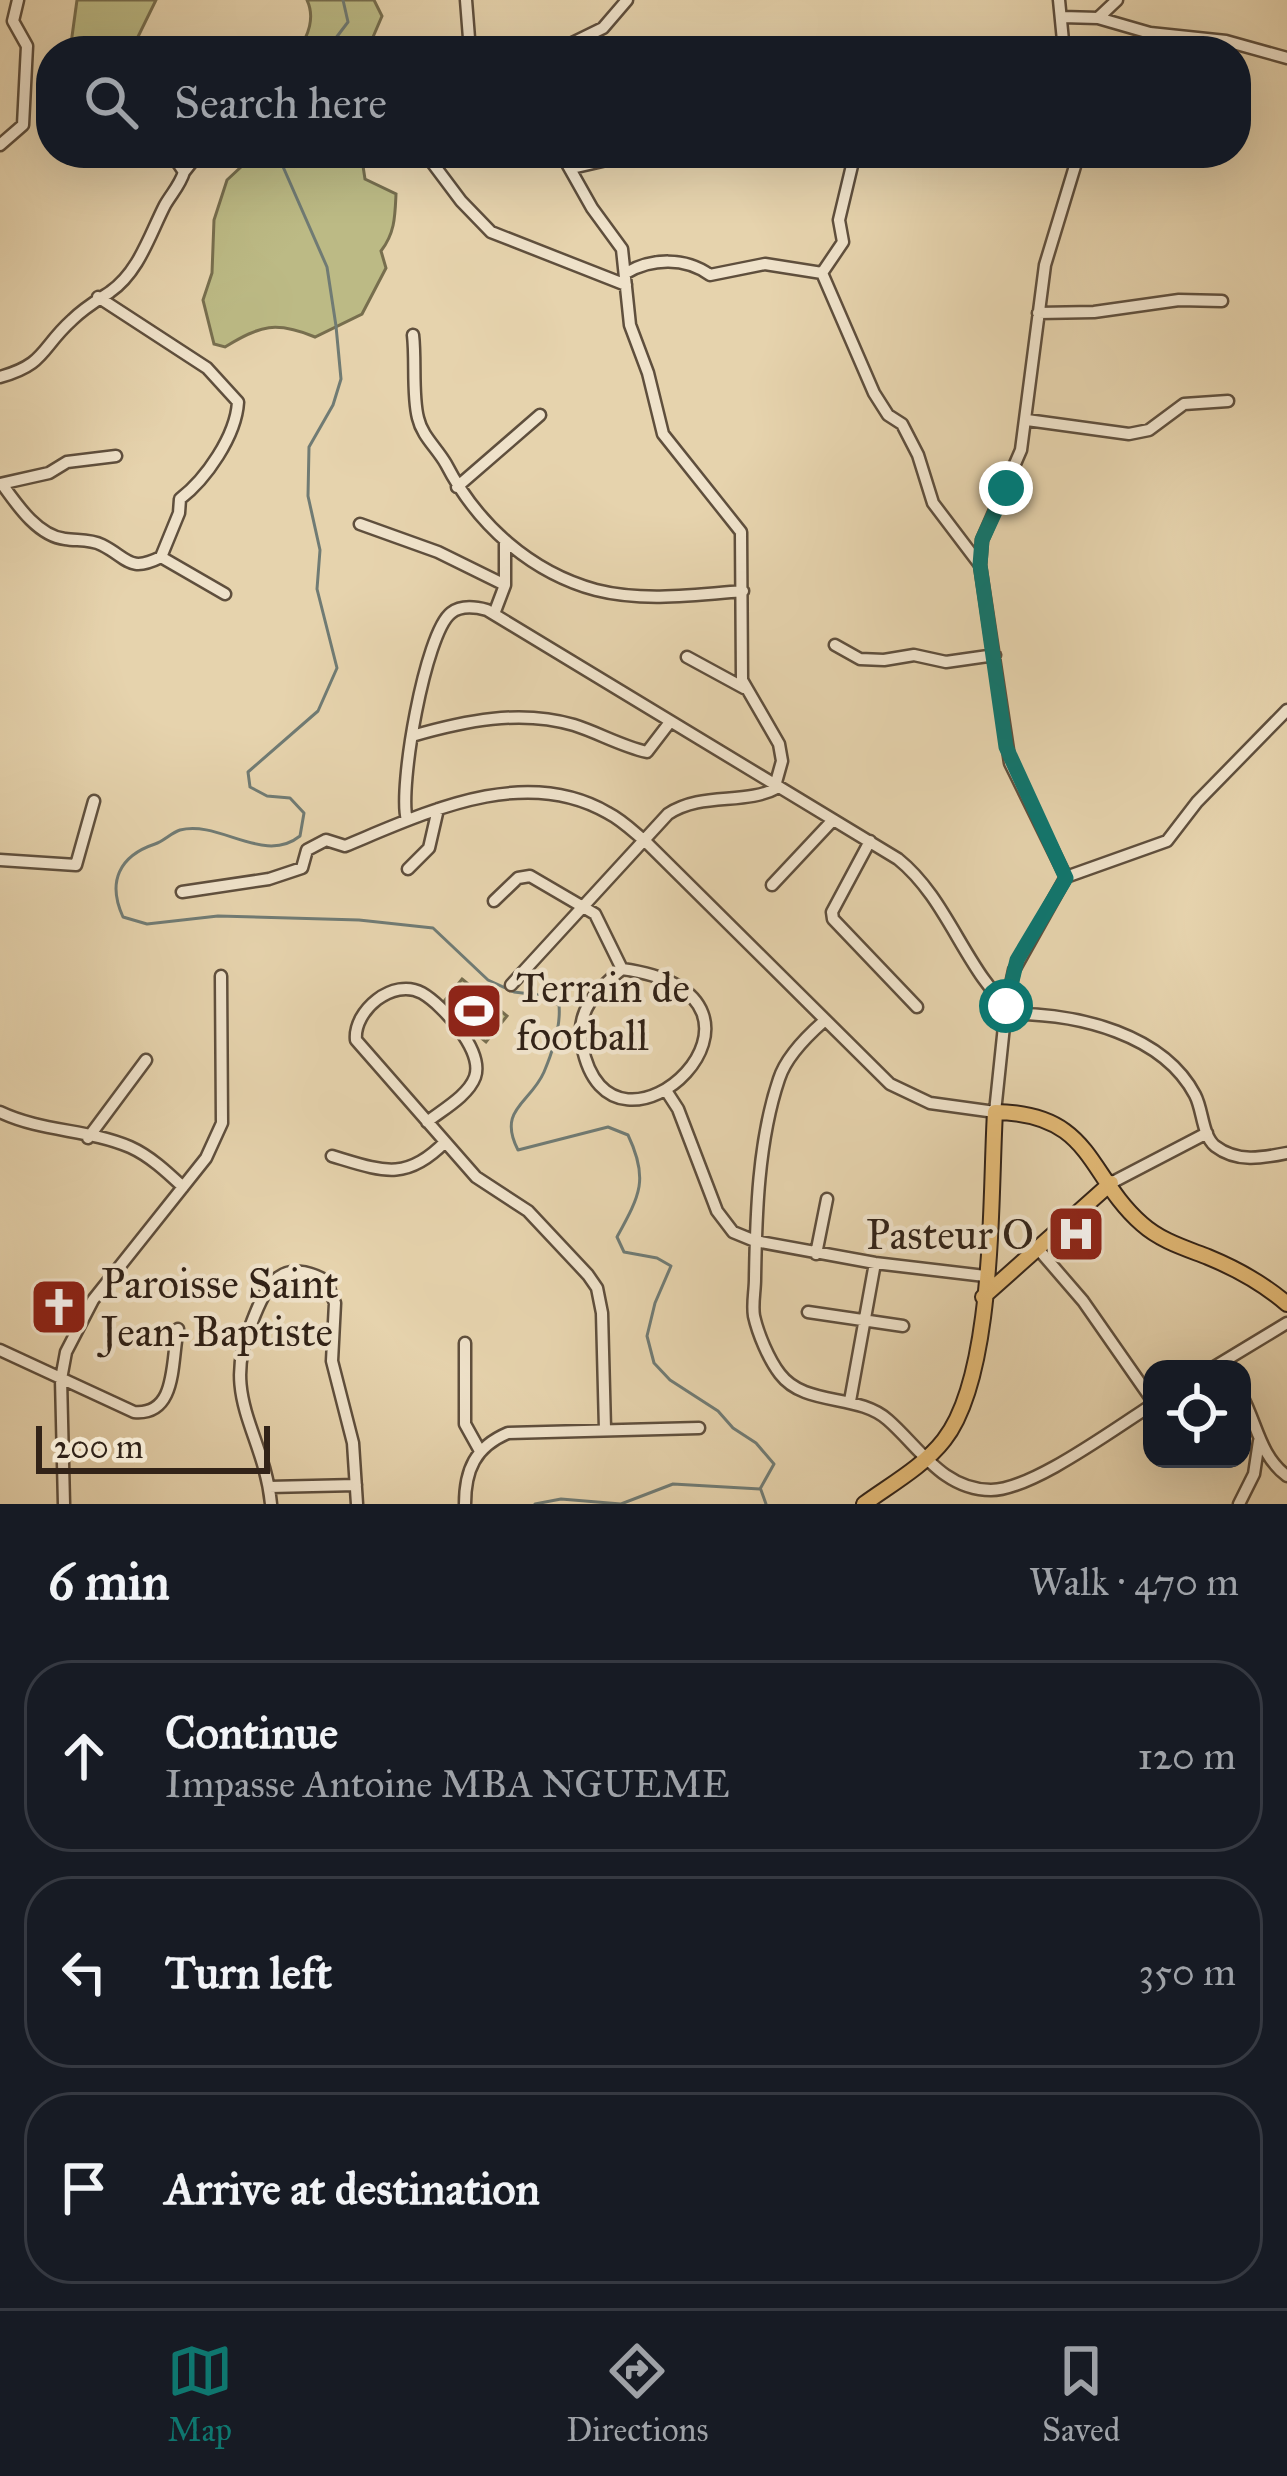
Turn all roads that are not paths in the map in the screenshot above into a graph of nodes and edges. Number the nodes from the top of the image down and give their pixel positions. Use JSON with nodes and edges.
{"nodes":[{"id":1,"x":18,"y":0,"type":"edge"},
{"id":2,"x":466,"y":0,"type":"edge"},
{"id":3,"x":627,"y":0,"type":"edge"},
{"id":4,"x":1059,"y":0,"type":"edge"},
{"id":5,"x":1117,"y":0,"type":"edge"},
{"id":6,"x":1062,"y":16,"type":"junction"},
{"id":7,"x":1098,"y":18,"type":"junction"},
{"id":8,"x":469,"y":36,"type":"edge"},
{"id":9,"x":587,"y":36,"type":"edge"},
{"id":10,"x":1063,"y":36,"type":"edge"},
{"id":11,"x":1178,"y":36,"type":"edge"},
{"id":12,"x":1251,"y":48,"type":"edge"},
{"id":13,"x":1287,"y":58,"type":"edge"},
{"id":14,"x":0,"y":145,"type":"edge"},
{"id":15,"x":181,"y":168,"type":"edge"},
{"id":16,"x":187,"y":168,"type":"edge"},
{"id":17,"x":436,"y":168,"type":"edge"},
{"id":18,"x":572,"y":168,"type":"edge"},
{"id":19,"x":851,"y":168,"type":"edge"},
{"id":20,"x":1074,"y":168,"type":"edge"},
{"id":21,"x":184,"y":172,"type":"junction"},
{"id":22,"x":822,"y":273,"type":"junction"},
{"id":23,"x":626,"y":279,"type":"junction"},
{"id":24,"x":98,"y":297,"type":"junction"},
{"id":25,"x":1222,"y":301,"type":"dead end"},
{"id":26,"x":1038,"y":313,"type":"junction"},
{"id":27,"x":413,"y":335,"type":"dead end"},
{"id":28,"x":0,"y":377,"type":"edge"},
{"id":29,"x":1228,"y":401,"type":"dead end"},
{"id":30,"x":540,"y":415,"type":"dead end"},
{"id":31,"x":1027,"y":421,"type":"junction"},
{"id":32,"x":116,"y":456,"type":"dead end"},
{"id":33,"x":1,"y":484,"type":"edge"},
{"id":34,"x":458,"y":488,"type":"junction"},
{"id":35,"x":360,"y":524,"type":"dead end"},
{"id":36,"x":505,"y":543,"type":"junction"},
{"id":37,"x":161,"y":557,"type":"junction"},
{"id":38,"x":980,"y":565,"type":"junction"},
{"id":39,"x":505,"y":585,"type":"junction"},
{"id":40,"x":743,"y":592,"type":"junction"},
{"id":41,"x":225,"y":594,"type":"dead end"},
{"id":42,"x":494,"y":614,"type":"junction"},
{"id":43,"x":835,"y":645,"type":"dead end"},
{"id":44,"x":995,"y":655,"type":"junction"},
{"id":45,"x":687,"y":657,"type":"dead end"},
{"id":46,"x":744,"y":688,"type":"junction"},
{"id":47,"x":1287,"y":710,"type":"edge"},
{"id":48,"x":670,"y":722,"type":"junction"},
{"id":49,"x":412,"y":736,"type":"junction"},
{"id":50,"x":777,"y":787,"type":"junction"},
{"id":51,"x":94,"y":800,"type":"dead end"},
{"id":52,"x":438,"y":809,"type":"junction"},
{"id":53,"x":407,"y":820,"type":"junction"},
{"id":54,"x":833,"y":820,"type":"junction"},
{"id":55,"x":870,"y":841,"type":"junction"},
{"id":56,"x":646,"y":842,"type":"junction"},
{"id":57,"x":0,"y":860,"type":"edge"},
{"id":58,"x":408,"y":869,"type":"dead end"},
{"id":59,"x":1066,"y":878,"type":"junction"},
{"id":60,"x":772,"y":885,"type":"dead end"},
{"id":61,"x":182,"y":892,"type":"dead end"},
{"id":62,"x":494,"y":901,"type":"dead end"},
{"id":63,"x":586,"y":905,"type":"junction"},
{"id":64,"x":622,"y":968,"type":"junction"},
{"id":65,"x":221,"y":976,"type":"dead end"},
{"id":66,"x":511,"y":985,"type":"dead end"},
{"id":67,"x":917,"y":1006,"type":"dead end"},
{"id":68,"x":1006,"y":1006,"type":"junction"},
{"id":69,"x":823,"y":1022,"type":"junction"},
{"id":70,"x":146,"y":1060,"type":"dead end"},
{"id":71,"x":667,"y":1092,"type":"junction"},
{"id":72,"x":0,"y":1112,"type":"edge"},
{"id":73,"x":995,"y":1112,"type":"junction"},
{"id":74,"x":427,"y":1122,"type":"junction"},
{"id":75,"x":1207,"y":1133,"type":"junction"},
{"id":76,"x":88,"y":1138,"type":"junction"},
{"id":77,"x":445,"y":1142,"type":"junction"},
{"id":78,"x":1287,"y":1153,"type":"edge"},
{"id":79,"x":332,"y":1156,"type":"dead end"},
{"id":80,"x":1111,"y":1183,"type":"junction"},
{"id":81,"x":183,"y":1187,"type":"junction"},
{"id":82,"x":827,"y":1199,"type":"dead end"},
{"id":83,"x":755,"y":1241,"type":"junction"},
{"id":84,"x":1039,"y":1250,"type":"junction"},
{"id":85,"x":816,"y":1254,"type":"junction"},
{"id":86,"x":875,"y":1263,"type":"junction"},
{"id":87,"x":985,"y":1276,"type":"junction"},
{"id":88,"x":983,"y":1297,"type":"junction"},
{"id":89,"x":1287,"y":1304,"type":"edge"},
{"id":90,"x":808,"y":1312,"type":"dead end"},
{"id":91,"x":865,"y":1318,"type":"junction"},
{"id":92,"x":1287,"y":1323,"type":"edge"},
{"id":93,"x":903,"y":1326,"type":"dead end"},
{"id":94,"x":178,"y":1329,"type":"dead end"},
{"id":95,"x":465,"y":1343,"type":"dead end"},
{"id":96,"x":0,"y":1350,"type":"edge"},
{"id":97,"x":1232,"y":1360,"type":"edge"},
{"id":98,"x":61,"y":1379,"type":"junction"},
{"id":99,"x":1143,"y":1390,"type":"edge"},
{"id":100,"x":850,"y":1401,"type":"junction"},
{"id":101,"x":1143,"y":1409,"type":"edge"},
{"id":102,"x":1251,"y":1420,"type":"edge"},
{"id":103,"x":699,"y":1428,"type":"dead end"},
{"id":104,"x":605,"y":1429,"type":"junction"},
{"id":105,"x":1259,"y":1441,"type":"junction"},
{"id":106,"x":480,"y":1450,"type":"junction"},
{"id":107,"x":924,"y":1459,"type":"junction"},
{"id":108,"x":1287,"y":1476,"type":"edge"},
{"id":109,"x":356,"y":1485,"type":"junction"},
{"id":110,"x":269,"y":1487,"type":"junction"},
{"id":111,"x":64,"y":1504,"type":"edge"},
{"id":112,"x":271,"y":1504,"type":"edge"},
{"id":113,"x":357,"y":1504,"type":"edge"},
{"id":114,"x":465,"y":1504,"type":"edge"},
{"id":115,"x":864,"y":1504,"type":"edge"},
{"id":116,"x":1239,"y":1504,"type":"edge"}],
"edges":[{"from":1,"to":14,"type":"street"},
{"from":2,"to":8,"type":"street"},
{"from":3,"to":9,"type":"street"},
{"from":4,"to":6,"type":"street"},
{"from":5,"to":7,"type":"street"},
{"from":6,"to":7,"type":"street"},
{"from":6,"to":10,"type":"street"},
{"from":7,"to":11,"type":"street"},
{"from":12,"to":13,"type":"street"},
{"from":15,"to":21,"type":"street"},
{"from":16,"to":21,"type":"street"},
{"from":17,"to":23,"type":"street"},
{"from":18,"to":23,"type":"street"},
{"from":19,"to":22,"type":"street"},
{"from":20,"to":26,"type":"street"},
{"from":21,"to":24,"type":"street"},
{"from":22,"to":23,"type":"street"},
{"from":22,"to":38,"type":"street"},
{"from":23,"to":40,"type":"street"},
{"from":24,"to":28,"type":"street"},
{"from":24,"to":37,"type":"street"},
{"from":25,"to":26,"type":"street"},
{"from":26,"to":31,"type":"street"},
{"from":27,"to":34,"type":"street"},
{"from":29,"to":31,"type":"street"},
{"from":30,"to":34,"type":"street"},
{"from":31,"to":38,"type":"street"},
{"from":32,"to":33,"type":"street"},
{"from":33,"to":37,"type":"street"},
{"from":34,"to":36,"type":"street"},
{"from":35,"to":39,"type":"street"},
{"from":36,"to":39,"type":"street"},
{"from":36,"to":40,"type":"street"},
{"from":37,"to":41,"type":"street"},
{"from":38,"to":44,"type":"street"},
{"from":39,"to":42,"type":"street"},
{"from":40,"to":46,"type":"street"},
{"from":42,"to":48,"type":"street"},
{"from":42,"to":49,"type":"street"},
{"from":43,"to":44,"type":"street"},
{"from":44,"to":59,"type":"street"},
{"from":45,"to":46,"type":"street"},
{"from":46,"to":50,"type":"street"},
{"from":47,"to":59,"type":"street"},
{"from":48,"to":49,"type":"street"},
{"from":48,"to":50,"type":"street"},
{"from":49,"to":53,"type":"street"},
{"from":50,"to":54,"type":"street"},
{"from":50,"to":56,"type":"street"},
{"from":51,"to":57,"type":"street"},
{"from":52,"to":53,"type":"street"},
{"from":52,"to":56,"type":"street"},
{"from":52,"to":58,"type":"street"},
{"from":53,"to":61,"type":"street"},
{"from":54,"to":55,"type":"street"},
{"from":54,"to":60,"type":"street"},
{"from":55,"to":67,"type":"street"},
{"from":55,"to":68,"type":"street"},
{"from":56,"to":63,"type":"street"},
{"from":56,"to":69,"type":"street"},
{"from":59,"to":68,"type":"street"},
{"from":62,"to":63,"type":"street"},
{"from":63,"to":64,"type":"street"},
{"from":63,"to":66,"type":"street"},
{"from":64,"to":71,"type":"street"},
{"from":64,"to":71,"type":"street"},
{"from":65,"to":81,"type":"street"},
{"from":68,"to":73,"type":"street"},
{"from":68,"to":75,"type":"street"},
{"from":69,"to":73,"type":"street"},
{"from":69,"to":83,"type":"street"},
{"from":70,"to":76,"type":"street"},
{"from":71,"to":83,"type":"street"},
{"from":72,"to":76,"type":"street"},
{"from":73,"to":80,"type":"main road"},
{"from":73,"to":87,"type":"main road"},
{"from":74,"to":74,"type":"street"},
{"from":74,"to":77,"type":"street"},
{"from":75,"to":78,"type":"street"},
{"from":75,"to":80,"type":"street"},
{"from":76,"to":81,"type":"street"},
{"from":77,"to":79,"type":"street"},
{"from":77,"to":104,"type":"street"},
{"from":80,"to":84,"type":"main road"},
{"from":80,"to":89,"type":"main road"},
{"from":81,"to":98,"type":"street"},
{"from":82,"to":85,"type":"street"},
{"from":83,"to":85,"type":"street"},
{"from":83,"to":100,"type":"street"},
{"from":84,"to":88,"type":"main road"},
{"from":84,"to":99,"type":"street"},
{"from":85,"to":86,"type":"street"},
{"from":86,"to":87,"type":"street"},
{"from":86,"to":91,"type":"street"},
{"from":87,"to":88,"type":"main road"},
{"from":88,"to":107,"type":"main road"},
{"from":90,"to":91,"type":"street"},
{"from":91,"to":93,"type":"street"},
{"from":91,"to":100,"type":"street"},
{"from":92,"to":97,"type":"street"},
{"from":94,"to":98,"type":"street"},
{"from":95,"to":106,"type":"street"},
{"from":96,"to":98,"type":"street"},
{"from":98,"to":111,"type":"street"},
{"from":100,"to":107,"type":"street"},
{"from":101,"to":107,"type":"street"},
{"from":102,"to":105,"type":"street"},
{"from":103,"to":104,"type":"street"},
{"from":104,"to":106,"type":"street"},
{"from":105,"to":108,"type":"street"},
{"from":105,"to":116,"type":"street"},
{"from":106,"to":114,"type":"street"},
{"from":107,"to":115,"type":"main road"},
{"from":109,"to":110,"type":"street"},
{"from":109,"to":110,"type":"street"},
{"from":109,"to":113,"type":"street"},
{"from":110,"to":112,"type":"street"}]}
